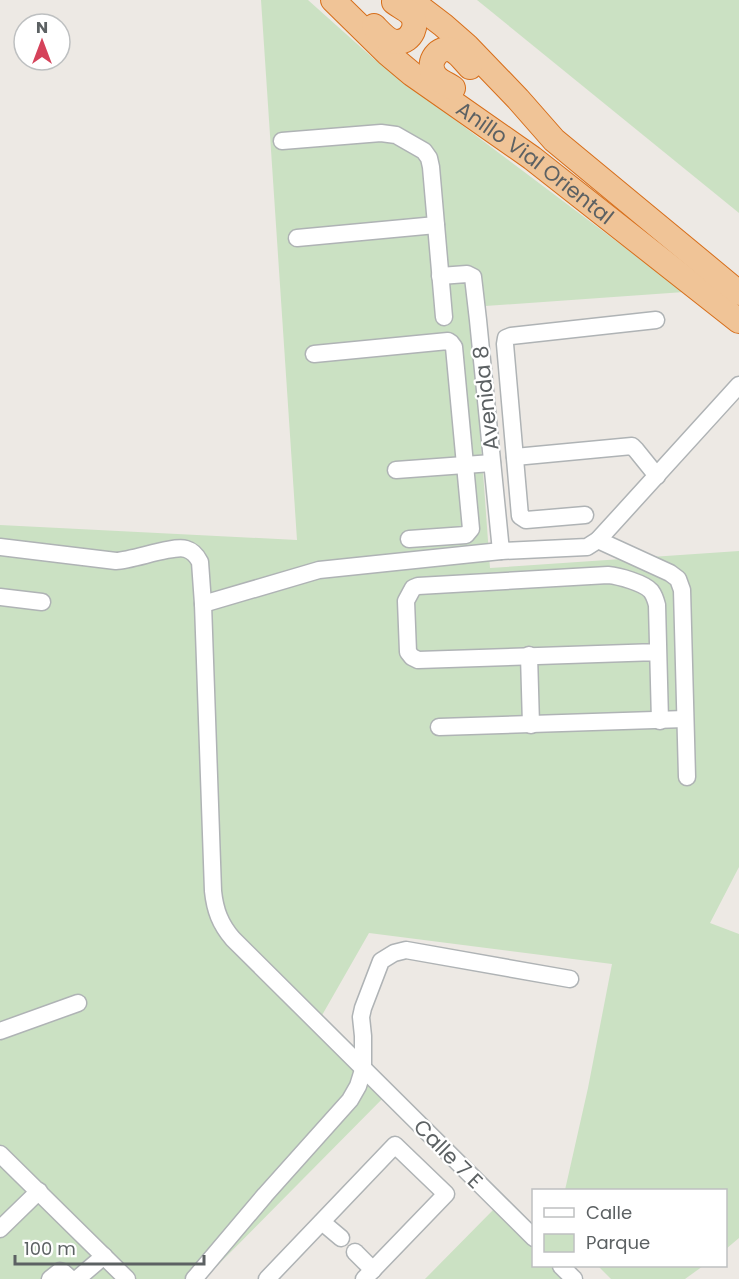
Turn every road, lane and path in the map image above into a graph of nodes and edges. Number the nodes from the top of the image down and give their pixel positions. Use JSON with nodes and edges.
{"nodes":[{"id":1,"x":333,"y":0,"type":"edge"},
{"id":2,"x":394,"y":0,"type":"edge"},
{"id":3,"x":410,"y":0,"type":"edge"},
{"id":4,"x":353,"y":20,"type":"junction"},
{"id":5,"x":494,"y":74,"type":"junction"},
{"id":6,"x":453,"y":102,"type":"junction"},
{"id":7,"x":282,"y":141,"type":"dead end"},
{"id":8,"x":436,"y":225,"type":"junction"},
{"id":9,"x":297,"y":238,"type":"dead end"},
{"id":10,"x":440,"y":276,"type":"junction"},
{"id":11,"x":739,"y":293,"type":"edge"},
{"id":12,"x":444,"y":317,"type":"dead end"},
{"id":13,"x":656,"y":320,"type":"dead end"},
{"id":14,"x":739,"y":321,"type":"edge"},
{"id":15,"x":314,"y":354,"type":"dead end"},
{"id":16,"x":739,"y":385,"type":"edge"},
{"id":17,"x":514,"y":457,"type":"junction"},
{"id":18,"x":492,"y":463,"type":"junction"},
{"id":19,"x":465,"y":466,"type":"junction"},
{"id":20,"x":396,"y":470,"type":"dead end"},
{"id":21,"x":657,"y":476,"type":"junction"},
{"id":22,"x":585,"y":515,"type":"dead end"},
{"id":23,"x":409,"y":539,"type":"dead end"},
{"id":24,"x":598,"y":540,"type":"junction"},
{"id":25,"x":0,"y":547,"type":"edge"},
{"id":26,"x":501,"y":551,"type":"junction"},
{"id":27,"x":0,"y":597,"type":"edge"},
{"id":28,"x":42,"y":602,"type":"dead end"},
{"id":29,"x":203,"y":604,"type":"junction"},
{"id":30,"x":658,"y":652,"type":"junction"},
{"id":31,"x":529,"y":655,"type":"junction"},
{"id":32,"x":685,"y":719,"type":"junction"},
{"id":33,"x":660,"y":721,"type":"junction"},
{"id":34,"x":531,"y":725,"type":"junction"},
{"id":35,"x":439,"y":728,"type":"dead end"},
{"id":36,"x":687,"y":777,"type":"dead end"},
{"id":37,"x":570,"y":979,"type":"dead end"},
{"id":38,"x":78,"y":1003,"type":"dead end"},
{"id":39,"x":0,"y":1031,"type":"edge"},
{"id":40,"x":363,"y":1070,"type":"junction"},
{"id":41,"x":2,"y":1161,"type":"edge"},
{"id":42,"x":39,"y":1191,"type":"junction"},
{"id":43,"x":322,"y":1222,"type":"junction"},
{"id":44,"x":0,"y":1229,"type":"edge"},
{"id":45,"x":532,"y":1236,"type":"edge"},
{"id":46,"x":341,"y":1238,"type":"dead end"},
{"id":47,"x":355,"y":1252,"type":"dead end"},
{"id":48,"x":104,"y":1256,"type":"junction"},
{"id":49,"x":562,"y":1267,"type":"edge"},
{"id":50,"x":368,"y":1274,"type":"edge"},
{"id":51,"x":50,"y":1279,"type":"edge"},
{"id":52,"x":70,"y":1279,"type":"edge"},
{"id":53,"x":77,"y":1279,"type":"edge"},
{"id":54,"x":127,"y":1279,"type":"edge"},
{"id":55,"x":194,"y":1279,"type":"edge"},
{"id":56,"x":267,"y":1279,"type":"edge"},
{"id":57,"x":574,"y":1279,"type":"edge"}],
"edges":[{"from":1,"to":4,"type":"highway","name":"Anillo Vial Oriental"},
{"from":2,"to":4,"type":"highway"},
{"from":3,"to":5,"type":"highway","name":"Anillo Vial Oriental"},
{"from":4,"to":6,"type":"highway","name":"Anillo Vial Oriental"},
{"from":5,"to":6,"type":"highway"},
{"from":5,"to":11,"type":"highway","name":"Anillo Vial Oriental"},
{"from":6,"to":14,"type":"highway","name":"Anillo Vial Oriental"},
{"from":7,"to":8,"type":"street"},
{"from":8,"to":9,"type":"street"},
{"from":8,"to":10,"type":"street"},
{"from":10,"to":12,"type":"street"},
{"from":10,"to":18,"type":"street","name":"Avenida 8"},
{"from":13,"to":17,"type":"street"},
{"from":15,"to":19,"type":"street"},
{"from":16,"to":21,"type":"street"},
{"from":17,"to":21,"type":"street"},
{"from":17,"to":22,"type":"street"},
{"from":18,"to":19,"type":"street"},
{"from":18,"to":26,"type":"street","name":"Avenida 8"},
{"from":19,"to":20,"type":"street"},
{"from":19,"to":23,"type":"street"},
{"from":21,"to":24,"type":"street"},
{"from":24,"to":26,"type":"street"},
{"from":24,"to":32,"type":"street"},
{"from":25,"to":29,"type":"street","name":"Calle 7 E"},
{"from":26,"to":29,"type":"street"},
{"from":27,"to":28,"type":"street"},
{"from":29,"to":40,"type":"street","name":"Calle 7 E"},
{"from":30,"to":31,"type":"street"},
{"from":30,"to":31,"type":"street"},
{"from":30,"to":33,"type":"street"},
{"from":31,"to":34,"type":"street"},
{"from":32,"to":33,"type":"street"},
{"from":32,"to":36,"type":"street"},
{"from":33,"to":34,"type":"street"},
{"from":34,"to":35,"type":"street"},
{"from":37,"to":40,"type":"street"},
{"from":38,"to":39,"type":"street"},
{"from":40,"to":45,"type":"street","name":"Calle 7 E"},
{"from":40,"to":55,"type":"street"},
{"from":41,"to":42,"type":"street"},
{"from":42,"to":44,"type":"street"},
{"from":42,"to":48,"type":"street"},
{"from":43,"to":46,"type":"street"},
{"from":43,"to":50,"type":"street"},
{"from":43,"to":56,"type":"street"},
{"from":47,"to":50,"type":"street"},
{"from":48,"to":53,"type":"street"},
{"from":48,"to":54,"type":"street"},
{"from":49,"to":57,"type":"street"},
{"from":51,"to":52,"type":"street"}]}
